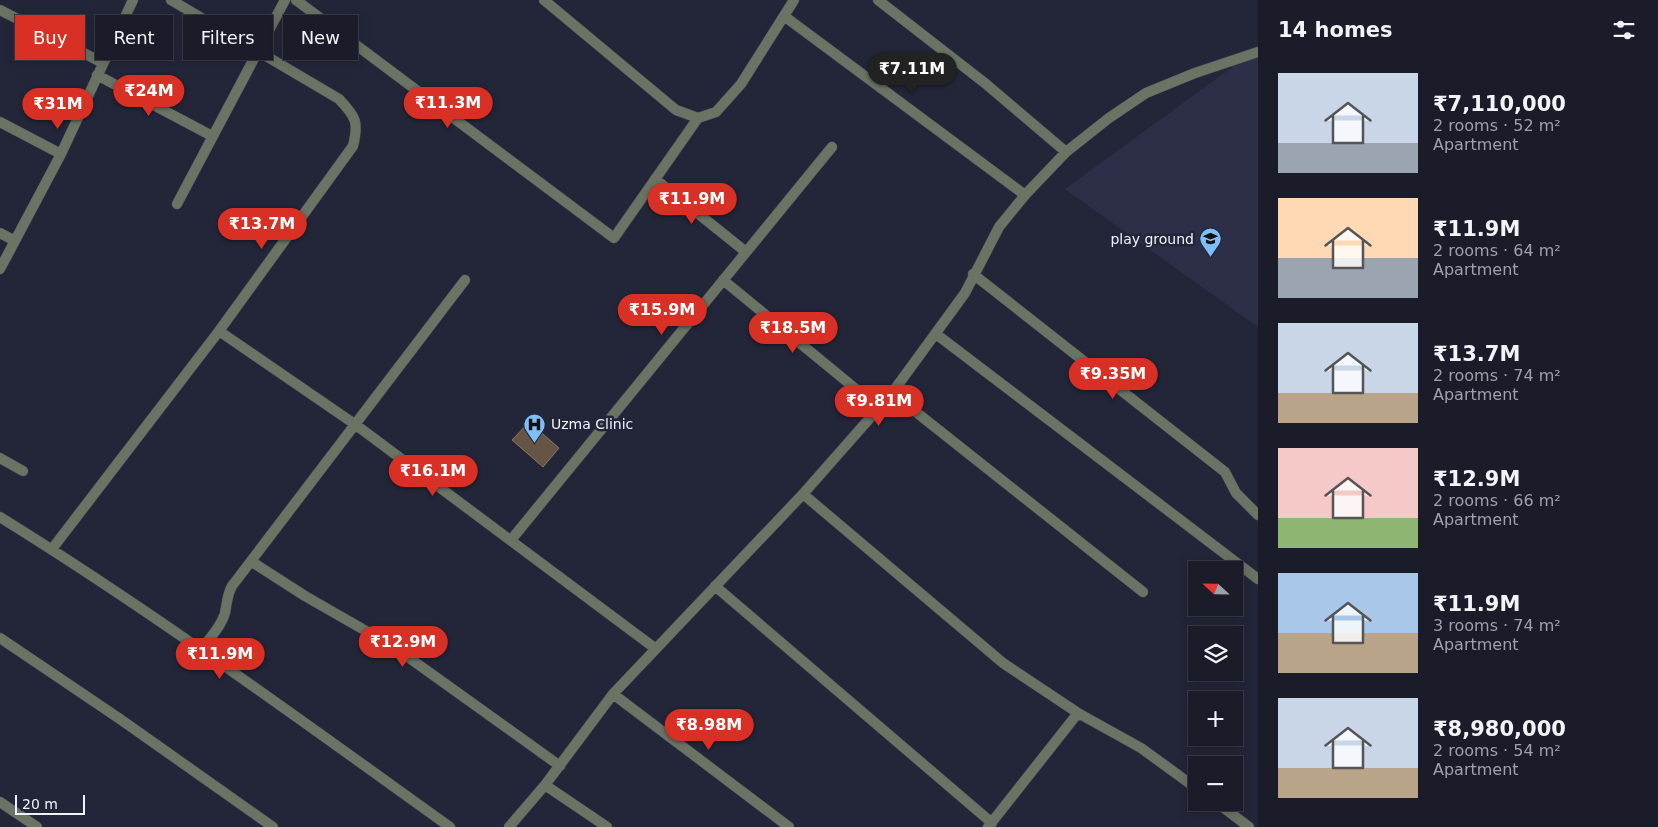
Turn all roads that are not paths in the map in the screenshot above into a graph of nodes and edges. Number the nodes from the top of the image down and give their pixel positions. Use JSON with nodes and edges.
{"nodes":[{"id":1,"x":132,"y":0,"type":"edge"},
{"id":2,"x":171,"y":0,"type":"edge"},
{"id":3,"x":285,"y":0,"type":"edge"},
{"id":4,"x":296,"y":0,"type":"edge"},
{"id":5,"x":544,"y":0,"type":"edge"},
{"id":6,"x":794,"y":0,"type":"edge"},
{"id":7,"x":878,"y":0,"type":"edge"},
{"id":8,"x":0,"y":10,"type":"edge"},
{"id":9,"x":196,"y":15,"type":"edge"},
{"id":10,"x":784,"y":16,"type":"junction"},
{"id":11,"x":273,"y":22,"type":"edge"},
{"id":12,"x":1258,"y":52,"type":"edge"},
{"id":13,"x":252,"y":60,"type":"edge"},
{"id":14,"x":272,"y":60,"type":"edge"},
{"id":15,"x":103,"y":63,"type":"junction"},
{"id":16,"x":97,"y":75,"type":"junction"},
{"id":17,"x":698,"y":118,"type":"junction"},
{"id":18,"x":0,"y":122,"type":"edge"},
{"id":19,"x":212,"y":136,"type":"junction"},
{"id":20,"x":832,"y":147,"type":"dead end"},
{"id":21,"x":1066,"y":152,"type":"junction"},
{"id":22,"x":60,"y":154,"type":"junction"},
{"id":23,"x":655,"y":179,"type":"junction"},
{"id":24,"x":1025,"y":195,"type":"junction"},
{"id":25,"x":177,"y":204,"type":"dead end"},
{"id":26,"x":0,"y":233,"type":"edge"},
{"id":27,"x":14,"y":241,"type":"junction"},
{"id":28,"x":746,"y":252,"type":"junction"},
{"id":29,"x":0,"y":269,"type":"edge"},
{"id":30,"x":973,"y":274,"type":"junction"},
{"id":31,"x":465,"y":280,"type":"dead end"},
{"id":32,"x":723,"y":280,"type":"junction"},
{"id":33,"x":219,"y":332,"type":"junction"},
{"id":34,"x":936,"y":334,"type":"junction"},
{"id":35,"x":892,"y":392,"type":"junction"},
{"id":36,"x":879,"y":408,"type":"junction"},
{"id":37,"x":356,"y":425,"type":"junction"},
{"id":38,"x":0,"y":458,"type":"edge"},
{"id":39,"x":23,"y":471,"type":"dead end"},
{"id":40,"x":803,"y":494,"type":"junction"},
{"id":41,"x":1258,"y":515,"type":"edge"},
{"id":42,"x":0,"y":517,"type":"edge"},
{"id":43,"x":511,"y":540,"type":"junction"},
{"id":44,"x":52,"y":549,"type":"junction"},
{"id":45,"x":252,"y":562,"type":"junction"},
{"id":46,"x":1258,"y":579,"type":"edge"},
{"id":47,"x":715,"y":586,"type":"junction"},
{"id":48,"x":1143,"y":592,"type":"dead end"},
{"id":49,"x":0,"y":638,"type":"edge"},
{"id":50,"x":656,"y":649,"type":"junction"},
{"id":51,"x":200,"y":651,"type":"junction"},
{"id":52,"x":614,"y":694,"type":"junction"},
{"id":53,"x":1078,"y":713,"type":"junction"},
{"id":54,"x":560,"y":766,"type":"junction"},
{"id":55,"x":1188,"y":782,"type":"edge"},
{"id":56,"x":545,"y":785,"type":"junction"},
{"id":57,"x":0,"y":802,"type":"edge"},
{"id":58,"x":1228,"y":811,"type":"edge"},
{"id":59,"x":517,"y":822,"type":"edge"},
{"id":60,"x":990,"y":825,"type":"edge"},
{"id":61,"x":37,"y":827,"type":"edge"},
{"id":62,"x":273,"y":827,"type":"edge"},
{"id":63,"x":450,"y":827,"type":"edge"},
{"id":64,"x":509,"y":827,"type":"edge"},
{"id":65,"x":607,"y":827,"type":"edge"},
{"id":66,"x":789,"y":827,"type":"edge"},
{"id":67,"x":1249,"y":827,"type":"edge"}],
"edges":[{"from":1,"to":15,"type":"street"},
{"from":2,"to":9,"type":"street"},
{"from":3,"to":11,"type":"street"},
{"from":4,"to":23,"type":"street"},
{"from":5,"to":17,"type":"street"},
{"from":6,"to":10,"type":"street"},
{"from":7,"to":21,"type":"street"},
{"from":8,"to":15,"type":"street"},
{"from":10,"to":17,"type":"street"},
{"from":10,"to":24,"type":"street"},
{"from":12,"to":21,"type":"street"},
{"from":13,"to":19,"type":"street"},
{"from":14,"to":33,"type":"street"},
{"from":15,"to":16,"type":"street"},
{"from":16,"to":19,"type":"street"},
{"from":16,"to":22,"type":"street"},
{"from":17,"to":23,"type":"street"},
{"from":18,"to":22,"type":"street"},
{"from":19,"to":25,"type":"street"},
{"from":20,"to":28,"type":"street"},
{"from":21,"to":24,"type":"street"},
{"from":22,"to":27,"type":"street"},
{"from":23,"to":28,"type":"street"},
{"from":24,"to":30,"type":"street"},
{"from":26,"to":27,"type":"street"},
{"from":27,"to":29,"type":"street"},
{"from":28,"to":32,"type":"street"},
{"from":30,"to":34,"type":"street"},
{"from":30,"to":41,"type":"street"},
{"from":31,"to":37,"type":"street"},
{"from":32,"to":36,"type":"street"},
{"from":32,"to":43,"type":"street"},
{"from":33,"to":37,"type":"street"},
{"from":33,"to":44,"type":"street"},
{"from":34,"to":35,"type":"street"},
{"from":34,"to":46,"type":"street"},
{"from":35,"to":36,"type":"street"},
{"from":35,"to":48,"type":"street"},
{"from":36,"to":40,"type":"street"},
{"from":37,"to":43,"type":"street"},
{"from":37,"to":45,"type":"street"},
{"from":38,"to":39,"type":"street"},
{"from":40,"to":47,"type":"street"},
{"from":40,"to":53,"type":"street"},
{"from":42,"to":44,"type":"street"},
{"from":43,"to":50,"type":"street"},
{"from":44,"to":51,"type":"street"},
{"from":45,"to":51,"type":"street"},
{"from":45,"to":54,"type":"street"},
{"from":47,"to":50,"type":"street"},
{"from":47,"to":60,"type":"street"},
{"from":49,"to":62,"type":"street"},
{"from":50,"to":52,"type":"street"},
{"from":51,"to":63,"type":"street"},
{"from":52,"to":54,"type":"street"},
{"from":52,"to":66,"type":"street"},
{"from":53,"to":55,"type":"street"},
{"from":53,"to":60,"type":"street"},
{"from":54,"to":56,"type":"street"},
{"from":56,"to":59,"type":"street"},
{"from":56,"to":65,"type":"street"},
{"from":57,"to":61,"type":"street"},
{"from":58,"to":67,"type":"street"},
{"from":59,"to":64,"type":"street"}]}
